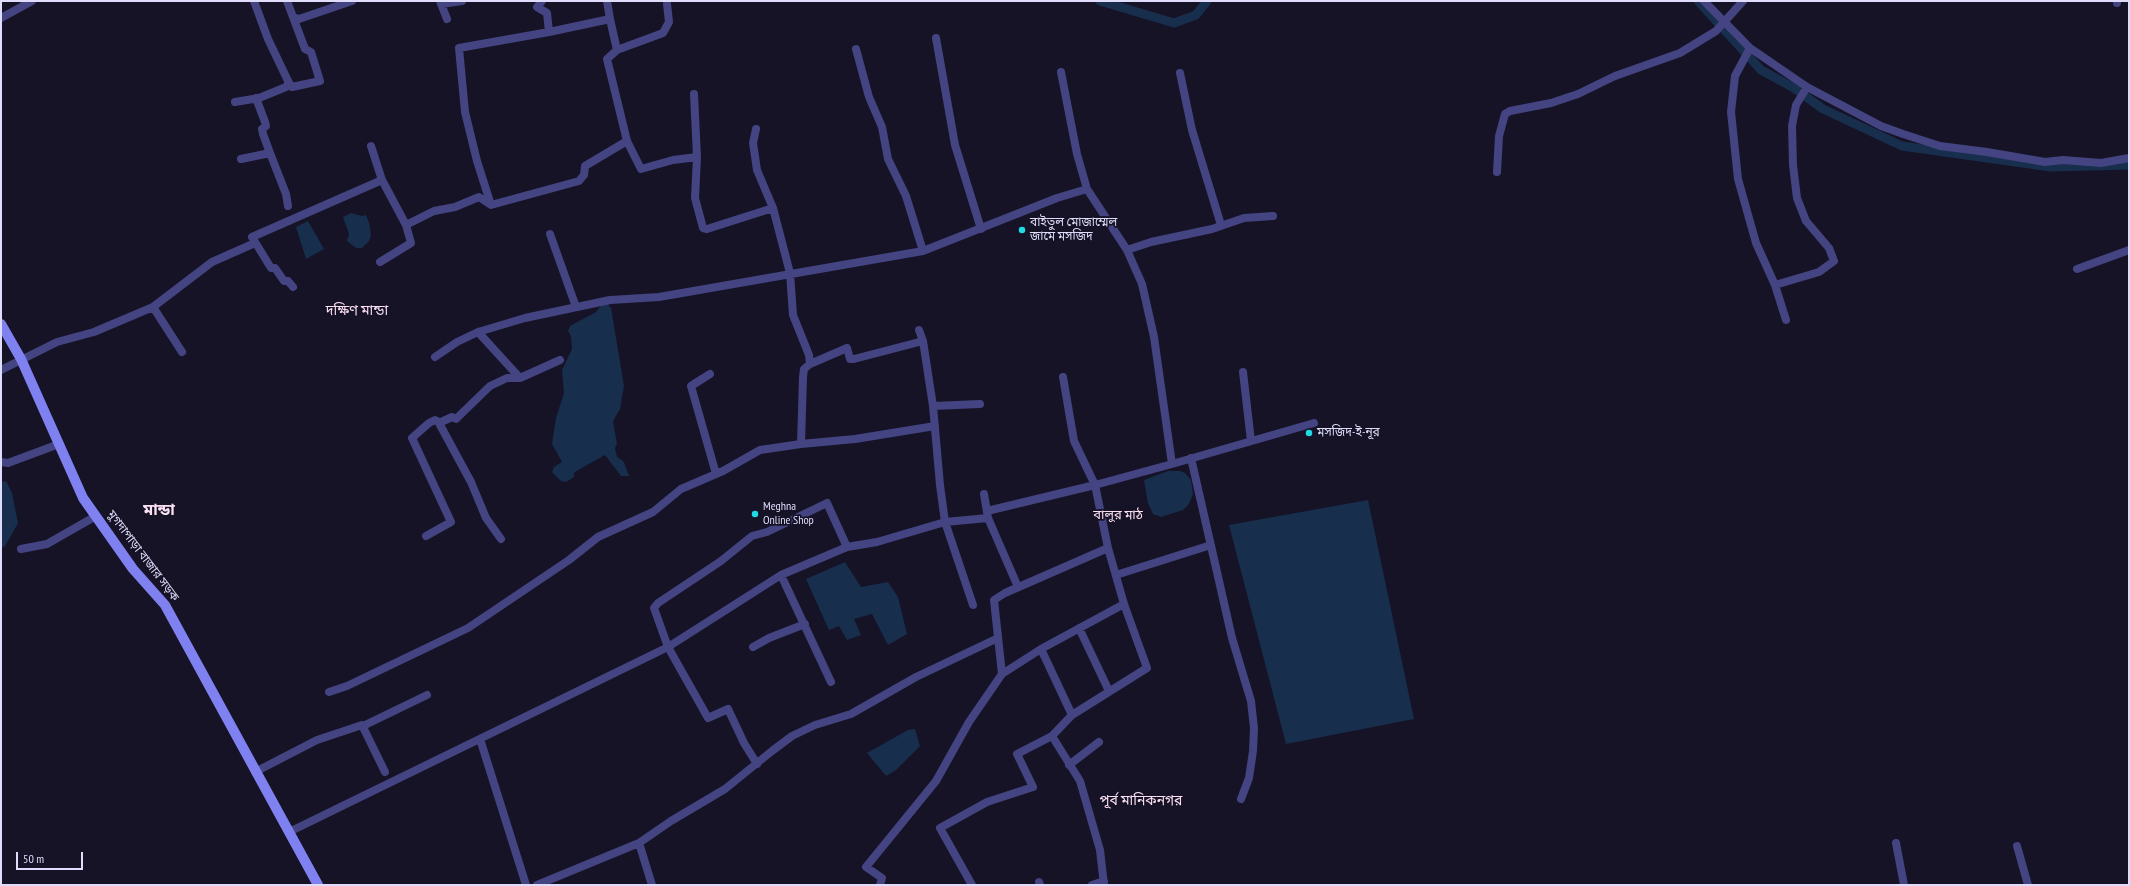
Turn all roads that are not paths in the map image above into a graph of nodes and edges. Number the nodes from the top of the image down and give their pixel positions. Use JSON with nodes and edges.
{"nodes":[{"id":1,"x":32,"y":1,"type":"edge"},
{"id":2,"x":254,"y":1,"type":"edge"},
{"id":3,"x":287,"y":1,"type":"edge"},
{"id":4,"x":352,"y":1,"type":"edge"},
{"id":5,"x":462,"y":1,"type":"edge"},
{"id":6,"x":542,"y":1,"type":"edge"},
{"id":7,"x":607,"y":1,"type":"edge"},
{"id":8,"x":1704,"y":1,"type":"edge"},
{"id":9,"x":1743,"y":1,"type":"edge"},
{"id":10,"x":440,"y":2,"type":"edge"},
{"id":11,"x":667,"y":4,"type":"dead end"},
{"id":12,"x":293,"y":17,"type":"junction"},
{"id":13,"x":1,"y":18,"type":"edge"},
{"id":14,"x":610,"y":19,"type":"junction"},
{"id":15,"x":447,"y":20,"type":"dead end"},
{"id":16,"x":1721,"y":27,"type":"junction"},
{"id":17,"x":549,"y":32,"type":"junction"},
{"id":18,"x":936,"y":38,"type":"dead end"},
{"id":19,"x":856,"y":49,"type":"dead end"},
{"id":20,"x":617,"y":50,"type":"junction"},
{"id":21,"x":1748,"y":50,"type":"junction"},
{"id":22,"x":1061,"y":72,"type":"dead end"},
{"id":23,"x":1180,"y":73,"type":"dead end"},
{"id":24,"x":289,"y":83,"type":"junction"},
{"id":25,"x":1806,"y":88,"type":"junction"},
{"id":26,"x":694,"y":94,"type":"dead end"},
{"id":27,"x":256,"y":98,"type":"junction"},
{"id":28,"x":235,"y":102,"type":"dead end"},
{"id":29,"x":756,"y":129,"type":"dead end"},
{"id":30,"x":627,"y":141,"type":"junction"},
{"id":31,"x":371,"y":146,"type":"dead end"},
{"id":32,"x":270,"y":153,"type":"junction"},
{"id":33,"x":697,"y":157,"type":"junction"},
{"id":34,"x":2129,"y":158,"type":"edge"},
{"id":35,"x":241,"y":159,"type":"dead end"},
{"id":36,"x":1497,"y":172,"type":"dead end"},
{"id":37,"x":382,"y":180,"type":"junction"},
{"id":38,"x":1087,"y":189,"type":"junction"},
{"id":39,"x":491,"y":205,"type":"junction"},
{"id":40,"x":288,"y":206,"type":"dead end"},
{"id":41,"x":773,"y":208,"type":"junction"},
{"id":42,"x":1273,"y":216,"type":"dead end"},
{"id":43,"x":406,"y":225,"type":"junction"},
{"id":44,"x":1221,"y":225,"type":"junction"},
{"id":45,"x":981,"y":229,"type":"junction"},
{"id":46,"x":550,"y":234,"type":"dead end"},
{"id":47,"x":255,"y":243,"type":"junction"},
{"id":48,"x":1127,"y":250,"type":"junction"},
{"id":49,"x":2129,"y":250,"type":"edge"},
{"id":50,"x":923,"y":251,"type":"junction"},
{"id":51,"x":380,"y":262,"type":"dead end"},
{"id":52,"x":2077,"y":268,"type":"dead end"},
{"id":53,"x":790,"y":273,"type":"junction"},
{"id":54,"x":1775,"y":285,"type":"junction"},
{"id":55,"x":293,"y":287,"type":"dead end"},
{"id":56,"x":153,"y":307,"type":"junction"},
{"id":57,"x":576,"y":307,"type":"junction"},
{"id":58,"x":1786,"y":320,"type":"dead end"},
{"id":59,"x":1,"y":324,"type":"edge"},
{"id":60,"x":919,"y":330,"type":"dead end"},
{"id":61,"x":478,"y":332,"type":"junction"},
{"id":62,"x":923,"y":341,"type":"junction"},
{"id":63,"x":182,"y":352,"type":"dead end"},
{"id":64,"x":435,"y":357,"type":"dead end"},
{"id":65,"x":21,"y":359,"type":"junction"},
{"id":66,"x":560,"y":360,"type":"dead end"},
{"id":67,"x":810,"y":364,"type":"junction"},
{"id":68,"x":1,"y":370,"type":"edge"},
{"id":69,"x":1242,"y":372,"type":"dead end"},
{"id":70,"x":710,"y":374,"type":"dead end"},
{"id":71,"x":1063,"y":377,"type":"dead end"},
{"id":72,"x":520,"y":378,"type":"junction"},
{"id":73,"x":980,"y":404,"type":"dead end"},
{"id":74,"x":933,"y":406,"type":"junction"},
{"id":75,"x":440,"y":422,"type":"junction"},
{"id":76,"x":1314,"y":423,"type":"dead end"},
{"id":77,"x":934,"y":426,"type":"junction"},
{"id":78,"x":1250,"y":441,"type":"junction"},
{"id":79,"x":59,"y":444,"type":"junction"},
{"id":80,"x":801,"y":444,"type":"junction"},
{"id":81,"x":1191,"y":458,"type":"junction"},
{"id":82,"x":1,"y":462,"type":"edge"},
{"id":83,"x":1172,"y":464,"type":"junction"},
{"id":84,"x":716,"y":474,"type":"junction"},
{"id":85,"x":1095,"y":485,"type":"junction"},
{"id":86,"x":984,"y":494,"type":"dead end"},
{"id":87,"x":987,"y":515,"type":"junction"},
{"id":88,"x":96,"y":516,"type":"junction"},
{"id":89,"x":945,"y":522,"type":"junction"},
{"id":90,"x":426,"y":536,"type":"dead end"},
{"id":91,"x":501,"y":539,"type":"dead end"},
{"id":92,"x":1211,"y":545,"type":"junction"},
{"id":93,"x":847,"y":547,"type":"junction"},
{"id":94,"x":1108,"y":548,"type":"junction"},
{"id":95,"x":21,"y":549,"type":"dead end"},
{"id":96,"x":782,"y":575,"type":"junction"},
{"id":97,"x":1116,"y":576,"type":"junction"},
{"id":98,"x":1018,"y":587,"type":"junction"},
{"id":99,"x":1124,"y":604,"type":"junction"},
{"id":100,"x":973,"y":605,"type":"dead end"},
{"id":101,"x":805,"y":624,"type":"junction"},
{"id":102,"x":1079,"y":628,"type":"junction"},
{"id":103,"x":998,"y":638,"type":"junction"},
{"id":104,"x":668,"y":646,"type":"junction"},
{"id":105,"x":753,"y":647,"type":"dead end"},
{"id":106,"x":1041,"y":649,"type":"junction"},
{"id":107,"x":1002,"y":674,"type":"junction"},
{"id":108,"x":831,"y":682,"type":"dead end"},
{"id":109,"x":1109,"y":691,"type":"junction"},
{"id":110,"x":329,"y":692,"type":"dead end"},
{"id":111,"x":427,"y":695,"type":"dead end"},
{"id":112,"x":1072,"y":715,"type":"junction"},
{"id":113,"x":363,"y":726,"type":"junction"},
{"id":114,"x":1052,"y":736,"type":"junction"},
{"id":115,"x":480,"y":739,"type":"junction"},
{"id":116,"x":1099,"y":742,"type":"dead end"},
{"id":117,"x":757,"y":764,"type":"junction"},
{"id":118,"x":1069,"y":765,"type":"junction"},
{"id":119,"x":255,"y":772,"type":"junction"},
{"id":120,"x":385,"y":772,"type":"dead end"},
{"id":121,"x":1241,"y":799,"type":"dead end"},
{"id":122,"x":289,"y":832,"type":"junction"},
{"id":123,"x":639,"y":843,"type":"junction"},
{"id":124,"x":1896,"y":843,"type":"dead end"},
{"id":125,"x":2017,"y":846,"type":"dead end"},
{"id":126,"x":1104,"y":883,"type":"edge"},
{"id":127,"x":318,"y":885,"type":"edge"},
{"id":128,"x":526,"y":885,"type":"edge"},
{"id":129,"x":537,"y":885,"type":"edge"},
{"id":130,"x":652,"y":885,"type":"edge"},
{"id":131,"x":880,"y":885,"type":"edge"},
{"id":132,"x":972,"y":885,"type":"edge"},
{"id":133,"x":1092,"y":885,"type":"edge"},
{"id":134,"x":1904,"y":885,"type":"edge"},
{"id":135,"x":2028,"y":885,"type":"edge"}],
"edges":[{"from":1,"to":13,"type":"street"},
{"from":2,"to":24,"type":"street"},
{"from":3,"to":12,"type":"street"},
{"from":4,"to":12,"type":"street"},
{"from":5,"to":10,"type":"street"},
{"from":6,"to":17,"type":"street"},
{"from":7,"to":14,"type":"street"},
{"from":8,"to":16,"type":"street"},
{"from":9,"to":16,"type":"street"},
{"from":10,"to":15,"type":"street"},
{"from":11,"to":20,"type":"street"},
{"from":12,"to":24,"type":"street"},
{"from":14,"to":17,"type":"street"},
{"from":14,"to":20,"type":"street"},
{"from":16,"to":21,"type":"street"},
{"from":16,"to":36,"type":"street"},
{"from":17,"to":39,"type":"street"},
{"from":18,"to":45,"type":"street"},
{"from":19,"to":50,"type":"street"},
{"from":20,"to":30,"type":"street"},
{"from":21,"to":25,"type":"street"},
{"from":21,"to":54,"type":"street"},
{"from":22,"to":38,"type":"street"},
{"from":23,"to":44,"type":"street"},
{"from":24,"to":27,"type":"street"},
{"from":25,"to":34,"type":"street"},
{"from":25,"to":54,"type":"street"},
{"from":26,"to":33,"type":"street"},
{"from":27,"to":28,"type":"street"},
{"from":27,"to":32,"type":"street"},
{"from":29,"to":41,"type":"street"},
{"from":30,"to":33,"type":"street"},
{"from":30,"to":39,"type":"street"},
{"from":31,"to":37,"type":"street"},
{"from":32,"to":35,"type":"street"},
{"from":32,"to":40,"type":"street"},
{"from":33,"to":41,"type":"street"},
{"from":37,"to":43,"type":"street"},
{"from":37,"to":47,"type":"street"},
{"from":38,"to":45,"type":"street"},
{"from":38,"to":48,"type":"street"},
{"from":39,"to":43,"type":"street"},
{"from":41,"to":53,"type":"street"},
{"from":42,"to":44,"type":"street"},
{"from":43,"to":51,"type":"street"},
{"from":44,"to":48,"type":"street"},
{"from":45,"to":50,"type":"street"},
{"from":46,"to":57,"type":"street"},
{"from":47,"to":55,"type":"street"},
{"from":47,"to":56,"type":"street"},
{"from":48,"to":83,"type":"street"},
{"from":49,"to":52,"type":"street"},
{"from":50,"to":53,"type":"street"},
{"from":53,"to":57,"type":"street"},
{"from":53,"to":67,"type":"street"},
{"from":54,"to":58,"type":"street"},
{"from":56,"to":63,"type":"street"},
{"from":56,"to":65,"type":"street"},
{"from":57,"to":61,"type":"street"},
{"from":59,"to":65,"type":"street","name":"মুগদাপাড়া বাজার সড়ক"},
{"from":60,"to":62,"type":"street"},
{"from":61,"to":64,"type":"street"},
{"from":61,"to":72,"type":"street"},
{"from":62,"to":67,"type":"street"},
{"from":62,"to":74,"type":"street"},
{"from":65,"to":68,"type":"street"},
{"from":65,"to":79,"type":"street","name":"মুগদাপাড়া বাজার সড়ক"},
{"from":66,"to":72,"type":"street"},
{"from":67,"to":80,"type":"street"},
{"from":69,"to":78,"type":"street"},
{"from":70,"to":84,"type":"street"},
{"from":71,"to":85,"type":"street"},
{"from":72,"to":75,"type":"street"},
{"from":73,"to":74,"type":"street"},
{"from":74,"to":77,"type":"street"},
{"from":75,"to":90,"type":"street"},
{"from":75,"to":91,"type":"street"},
{"from":76,"to":78,"type":"street"},
{"from":77,"to":80,"type":"street"},
{"from":77,"to":89,"type":"street"},
{"from":78,"to":81,"type":"street"},
{"from":79,"to":82,"type":"street"},
{"from":79,"to":88,"type":"street","name":"মুগদাপাড়া বাজার সড়ক"},
{"from":80,"to":84,"type":"street"},
{"from":81,"to":83,"type":"street"},
{"from":81,"to":92,"type":"street"},
{"from":83,"to":85,"type":"street"},
{"from":84,"to":110,"type":"street"},
{"from":85,"to":87,"type":"street"},
{"from":85,"to":94,"type":"street"},
{"from":86,"to":87,"type":"street"},
{"from":87,"to":89,"type":"street"},
{"from":87,"to":98,"type":"street"},
{"from":88,"to":95,"type":"street"},
{"from":88,"to":119,"type":"street","name":"মুগদাপাড়া বাজার সড়ক"},
{"from":89,"to":93,"type":"street"},
{"from":89,"to":100,"type":"street"},
{"from":92,"to":97,"type":"street"},
{"from":92,"to":121,"type":"street"},
{"from":93,"to":96,"type":"street"},
{"from":93,"to":104,"type":"street"},
{"from":94,"to":97,"type":"street"},
{"from":94,"to":98,"type":"street"},
{"from":96,"to":101,"type":"street"},
{"from":96,"to":104,"type":"street"},
{"from":97,"to":99,"type":"street"},
{"from":98,"to":103,"type":"street"},
{"from":99,"to":102,"type":"street"},
{"from":99,"to":109,"type":"street"},
{"from":101,"to":105,"type":"street"},
{"from":101,"to":108,"type":"street"},
{"from":102,"to":106,"type":"street"},
{"from":102,"to":109,"type":"street"},
{"from":103,"to":107,"type":"street"},
{"from":103,"to":117,"type":"street"},
{"from":104,"to":115,"type":"street"},
{"from":104,"to":117,"type":"street"},
{"from":106,"to":107,"type":"street"},
{"from":106,"to":112,"type":"street"},
{"from":107,"to":131,"type":"street"},
{"from":109,"to":112,"type":"street"},
{"from":111,"to":113,"type":"street"},
{"from":112,"to":114,"type":"street"},
{"from":113,"to":119,"type":"street"},
{"from":113,"to":120,"type":"street"},
{"from":114,"to":118,"type":"street"},
{"from":114,"to":132,"type":"street"},
{"from":115,"to":122,"type":"street"},
{"from":115,"to":128,"type":"street"},
{"from":116,"to":118,"type":"street"},
{"from":117,"to":123,"type":"street"},
{"from":118,"to":126,"type":"street"},
{"from":119,"to":122,"type":"street","name":"মুগদাপাড়া বাজার সড়ক"},
{"from":122,"to":127,"type":"street","name":"মুগদাপাড়া বাজার সড়ক"},
{"from":123,"to":129,"type":"street"},
{"from":123,"to":130,"type":"street"},
{"from":124,"to":134,"type":"street"},
{"from":125,"to":135,"type":"street"},
{"from":126,"to":133,"type":"street"}]}
